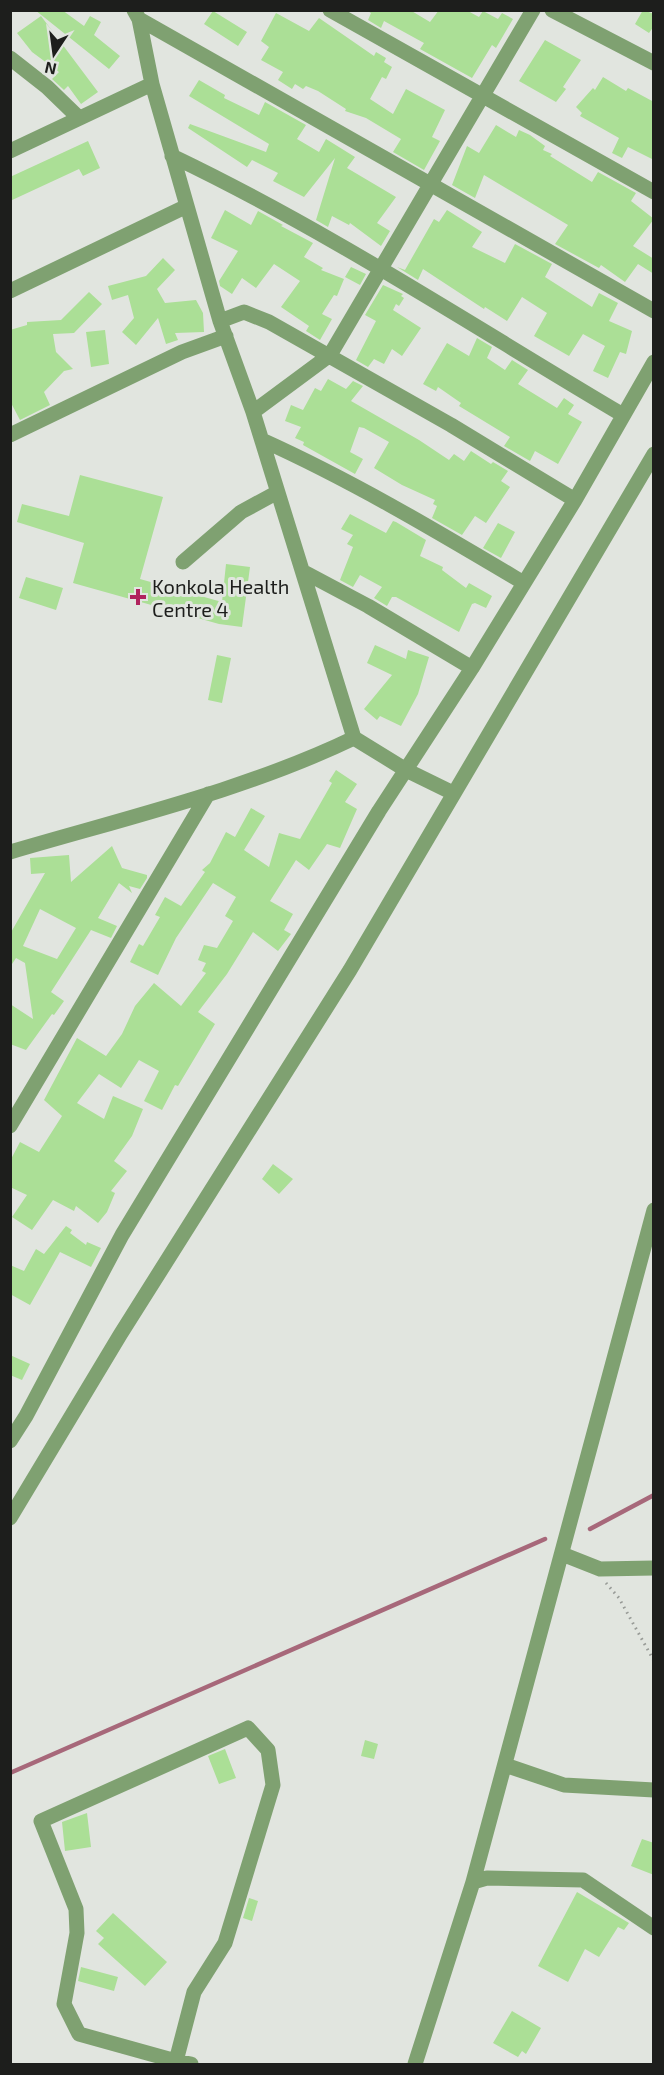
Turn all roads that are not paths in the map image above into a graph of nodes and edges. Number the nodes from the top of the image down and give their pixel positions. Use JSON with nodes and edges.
{"nodes":[{"id":1,"x":330,"y":10,"type":"edge"},
{"id":2,"x":533,"y":10,"type":"edge"},
{"id":3,"x":552,"y":10,"type":"edge"},
{"id":4,"x":137,"y":15,"type":"edge"},
{"id":5,"x":10,"y":58,"type":"edge"},
{"id":6,"x":654,"y":63,"type":"edge"},
{"id":7,"x":152,"y":84,"type":"junction"},
{"id":8,"x":482,"y":97,"type":"junction"},
{"id":9,"x":80,"y":118,"type":"junction"},
{"id":10,"x":10,"y":151,"type":"edge"},
{"id":11,"x":172,"y":156,"type":"junction"},
{"id":12,"x":430,"y":186,"type":"junction"},
{"id":13,"x":654,"y":192,"type":"edge"},
{"id":14,"x":187,"y":206,"type":"junction"},
{"id":15,"x":381,"y":270,"type":"junction"},
{"id":16,"x":10,"y":291,"type":"edge"},
{"id":17,"x":654,"y":311,"type":"edge"},
{"id":18,"x":220,"y":321,"type":"junction"},
{"id":19,"x":226,"y":336,"type":"junction"},
{"id":20,"x":330,"y":355,"type":"junction"},
{"id":21,"x":654,"y":362,"type":"edge"},
{"id":22,"x":253,"y":412,"type":"junction"},
{"id":23,"x":623,"y":416,"type":"junction"},
{"id":24,"x":10,"y":435,"type":"edge"},
{"id":25,"x":262,"y":440,"type":"junction"},
{"id":26,"x":654,"y":454,"type":"edge"},
{"id":27,"x":276,"y":493,"type":"junction"},
{"id":28,"x":575,"y":500,"type":"junction"},
{"id":29,"x":183,"y":562,"type":"dead end"},
{"id":30,"x":304,"y":572,"type":"junction"},
{"id":31,"x":524,"y":583,"type":"junction"},
{"id":32,"x":472,"y":668,"type":"junction"},
{"id":33,"x":354,"y":738,"type":"junction"},
{"id":34,"x":406,"y":770,"type":"junction"},
{"id":35,"x":453,"y":793,"type":"junction"},
{"id":36,"x":208,"y":794,"type":"junction"},
{"id":37,"x":10,"y":852,"type":"edge"},
{"id":38,"x":10,"y":1126,"type":"edge"},
{"id":39,"x":654,"y":1210,"type":"edge"},
{"id":40,"x":10,"y":1440,"type":"edge"},
{"id":41,"x":10,"y":1518,"type":"edge"},
{"id":42,"x":562,"y":1554,"type":"junction"},
{"id":43,"x":654,"y":1569,"type":"edge"},
{"id":44,"x":505,"y":1765,"type":"junction"},
{"id":45,"x":654,"y":1790,"type":"edge"},
{"id":46,"x":473,"y":1882,"type":"junction"},
{"id":47,"x":654,"y":1928,"type":"edge"},
{"id":48,"x":183,"y":2062,"type":"edge"},
{"id":49,"x":415,"y":2064,"type":"edge"}],
"edges":[{"from":1,"to":8,"type":"street"},
{"from":2,"to":8,"type":"street"},
{"from":3,"to":6,"type":"street"},
{"from":4,"to":7,"type":"street"},
{"from":4,"to":12,"type":"street"},
{"from":5,"to":9,"type":"street"},
{"from":7,"to":9,"type":"street"},
{"from":7,"to":11,"type":"street"},
{"from":8,"to":12,"type":"street"},
{"from":8,"to":13,"type":"street"},
{"from":9,"to":10,"type":"street"},
{"from":11,"to":14,"type":"street"},
{"from":11,"to":15,"type":"street"},
{"from":12,"to":15,"type":"street"},
{"from":12,"to":17,"type":"street"},
{"from":14,"to":16,"type":"street"},
{"from":14,"to":18,"type":"street"},
{"from":15,"to":20,"type":"street"},
{"from":15,"to":23,"type":"street"},
{"from":18,"to":19,"type":"street"},
{"from":18,"to":20,"type":"street"},
{"from":19,"to":22,"type":"street"},
{"from":19,"to":24,"type":"street"},
{"from":20,"to":22,"type":"street"},
{"from":20,"to":28,"type":"street"},
{"from":21,"to":23,"type":"street"},
{"from":22,"to":25,"type":"street"},
{"from":23,"to":28,"type":"street"},
{"from":25,"to":27,"type":"street"},
{"from":25,"to":31,"type":"street"},
{"from":26,"to":35,"type":"street"},
{"from":27,"to":29,"type":"street"},
{"from":27,"to":30,"type":"street"},
{"from":28,"to":31,"type":"street"},
{"from":30,"to":32,"type":"street"},
{"from":30,"to":33,"type":"street"},
{"from":31,"to":32,"type":"street"},
{"from":32,"to":34,"type":"street"},
{"from":33,"to":34,"type":"street"},
{"from":33,"to":36,"type":"street"},
{"from":34,"to":35,"type":"street"},
{"from":34,"to":40,"type":"street"},
{"from":35,"to":41,"type":"street"},
{"from":36,"to":37,"type":"street"},
{"from":36,"to":38,"type":"street"},
{"from":39,"to":42,"type":"street"},
{"from":42,"to":43,"type":"street"},
{"from":42,"to":44,"type":"street"},
{"from":44,"to":45,"type":"street"},
{"from":44,"to":46,"type":"street"},
{"from":46,"to":47,"type":"street"},
{"from":46,"to":49,"type":"street"},
{"from":48,"to":48,"type":"street"}]}
